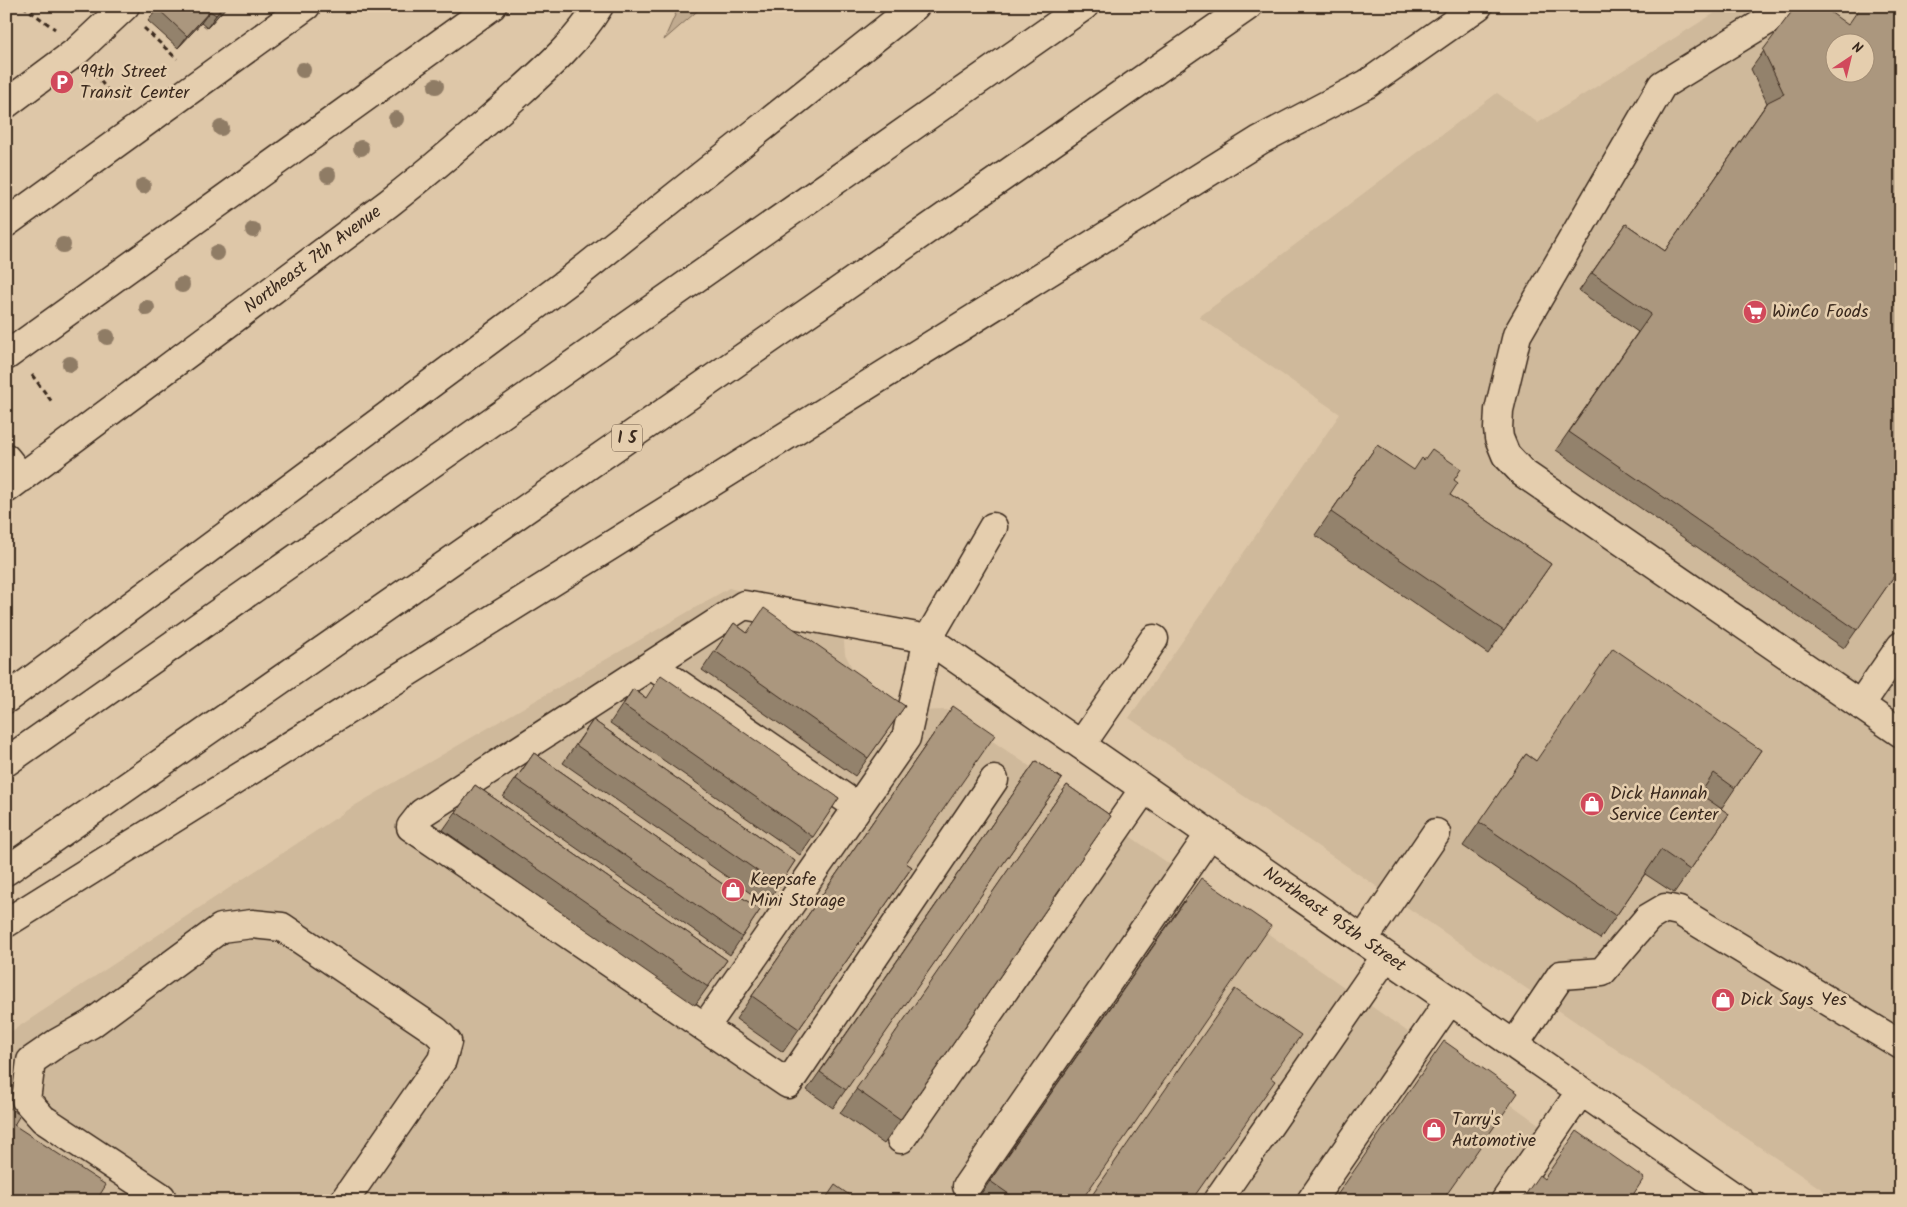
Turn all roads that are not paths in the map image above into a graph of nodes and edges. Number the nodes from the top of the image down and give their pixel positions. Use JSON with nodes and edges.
{"nodes":[{"id":1,"x":306,"y":6,"type":"edge"},
{"id":2,"x":492,"y":6,"type":"edge"},
{"id":3,"x":599,"y":6,"type":"edge"},
{"id":4,"x":915,"y":6,"type":"edge"},
{"id":5,"x":1084,"y":6,"type":"edge"},
{"id":6,"x":1248,"y":6,"type":"edge"},
{"id":7,"x":1478,"y":6,"type":"edge"},
{"id":8,"x":1791,"y":6,"type":"edge"},
{"id":9,"x":132,"y":15,"type":"edge"},
{"id":10,"x":6,"y":104,"type":"edge"},
{"id":11,"x":6,"y":223,"type":"edge"},
{"id":12,"x":6,"y":356,"type":"edge"},
{"id":13,"x":11,"y":475,"type":"edge"},
{"id":14,"x":993,"y":527,"type":"dead end"},
{"id":15,"x":928,"y":639,"type":"junction"},
{"id":16,"x":1154,"y":639,"type":"dead end"},
{"id":17,"x":1901,"y":646,"type":"edge"},
{"id":18,"x":651,"y":665,"type":"junction"},
{"id":19,"x":6,"y":699,"type":"edge"},
{"id":20,"x":1860,"y":705,"type":"junction"},
{"id":21,"x":569,"y":718,"type":"junction"},
{"id":22,"x":1901,"y":733,"type":"edge"},
{"id":23,"x":594,"y":735,"type":"edge"},
{"id":24,"x":1081,"y":745,"type":"junction"},
{"id":25,"x":518,"y":751,"type":"junction"},
{"id":26,"x":6,"y":762,"type":"edge"},
{"id":27,"x":542,"y":768,"type":"edge"},
{"id":28,"x":994,"y":780,"type":"dead end"},
{"id":29,"x":461,"y":788,"type":"junction"},
{"id":30,"x":1144,"y":788,"type":"junction"},
{"id":31,"x":486,"y":804,"type":"edge"},
{"id":32,"x":858,"y":807,"type":"junction"},
{"id":33,"x":1436,"y":833,"type":"dead end"},
{"id":34,"x":1210,"y":834,"type":"junction"},
{"id":35,"x":6,"y":871,"type":"edge"},
{"id":36,"x":750,"y":912,"type":"edge"},
{"id":37,"x":6,"y":923,"type":"edge"},
{"id":38,"x":774,"y":928,"type":"junction"},
{"id":39,"x":1363,"y":940,"type":"junction"},
{"id":40,"x":1386,"y":956,"type":"junction"},
{"id":41,"x":715,"y":962,"type":"edge"},
{"id":42,"x":739,"y":979,"type":"junction"},
{"id":43,"x":1450,"y":1000,"type":"junction"},
{"id":44,"x":705,"y":1027,"type":"junction"},
{"id":45,"x":1514,"y":1045,"type":"junction"},
{"id":46,"x":1901,"y":1045,"type":"edge"},
{"id":47,"x":1581,"y":1091,"type":"junction"},
{"id":48,"x":901,"y":1139,"type":"edge"},
{"id":49,"x":967,"y":1186,"type":"dead end"},
{"id":50,"x":1722,"y":1196,"type":"edge"},
{"id":51,"x":158,"y":1201,"type":"edge"},
{"id":52,"x":344,"y":1201,"type":"edge"},
{"id":53,"x":1217,"y":1201,"type":"edge"},
{"id":54,"x":1311,"y":1201,"type":"edge"},
{"id":55,"x":1505,"y":1201,"type":"edge"}],
"edges":[{"from":1,"to":11,"type":"main road"},
{"from":2,"to":12,"type":"main road"},
{"from":3,"to":13,"type":"main road","name":"Northeast 7th Avenue"},
{"from":4,"to":19,"type":"main road"},
{"from":5,"to":26,"type":"main road"},
{"from":6,"to":35,"type":"main road","number":"I 5"},
{"from":7,"to":37,"type":"main road"},
{"from":8,"to":20,"type":"main road"},
{"from":9,"to":10,"type":"main road"},
{"from":14,"to":15,"type":"main road"},
{"from":15,"to":18,"type":"main road"},
{"from":15,"to":24,"type":"main road","name":"Northeast 95th Street"},
{"from":15,"to":32,"type":"main road"},
{"from":16,"to":24,"type":"main road"},
{"from":17,"to":20,"type":"main road"},
{"from":18,"to":21,"type":"main road"},
{"from":18,"to":32,"type":"main road"},
{"from":20,"to":22,"type":"main road"},
{"from":21,"to":23,"type":"main road"},
{"from":21,"to":25,"type":"main road"},
{"from":24,"to":30,"type":"main road","name":"Northeast 95th Street"},
{"from":25,"to":27,"type":"main road"},
{"from":25,"to":29,"type":"main road"},
{"from":28,"to":44,"type":"main road"},
{"from":29,"to":31,"type":"main road"},
{"from":29,"to":44,"type":"main road"},
{"from":30,"to":34,"type":"main road","name":"Northeast 95th Street"},
{"from":30,"to":48,"type":"main road"},
{"from":32,"to":38,"type":"main road"},
{"from":33,"to":39,"type":"main road"},
{"from":34,"to":39,"type":"main road","name":"Northeast 95th Street"},
{"from":34,"to":49,"type":"main road"},
{"from":36,"to":38,"type":"main road"},
{"from":38,"to":42,"type":"main road"},
{"from":39,"to":40,"type":"main road","name":"Northeast 95th Street"},
{"from":40,"to":43,"type":"main road","name":"Northeast 95th Street"},
{"from":40,"to":53,"type":"main road"},
{"from":41,"to":42,"type":"main road"},
{"from":42,"to":44,"type":"main road"},
{"from":43,"to":45,"type":"main road","name":"Northeast 95th Street"},
{"from":43,"to":54,"type":"main road"},
{"from":45,"to":46,"type":"main road"},
{"from":45,"to":47,"type":"main road","name":"Northeast 95th Street"},
{"from":47,"to":50,"type":"main road","name":"Northeast 95th Street"},
{"from":47,"to":55,"type":"main road"},
{"from":51,"to":52,"type":"main road"}]}
